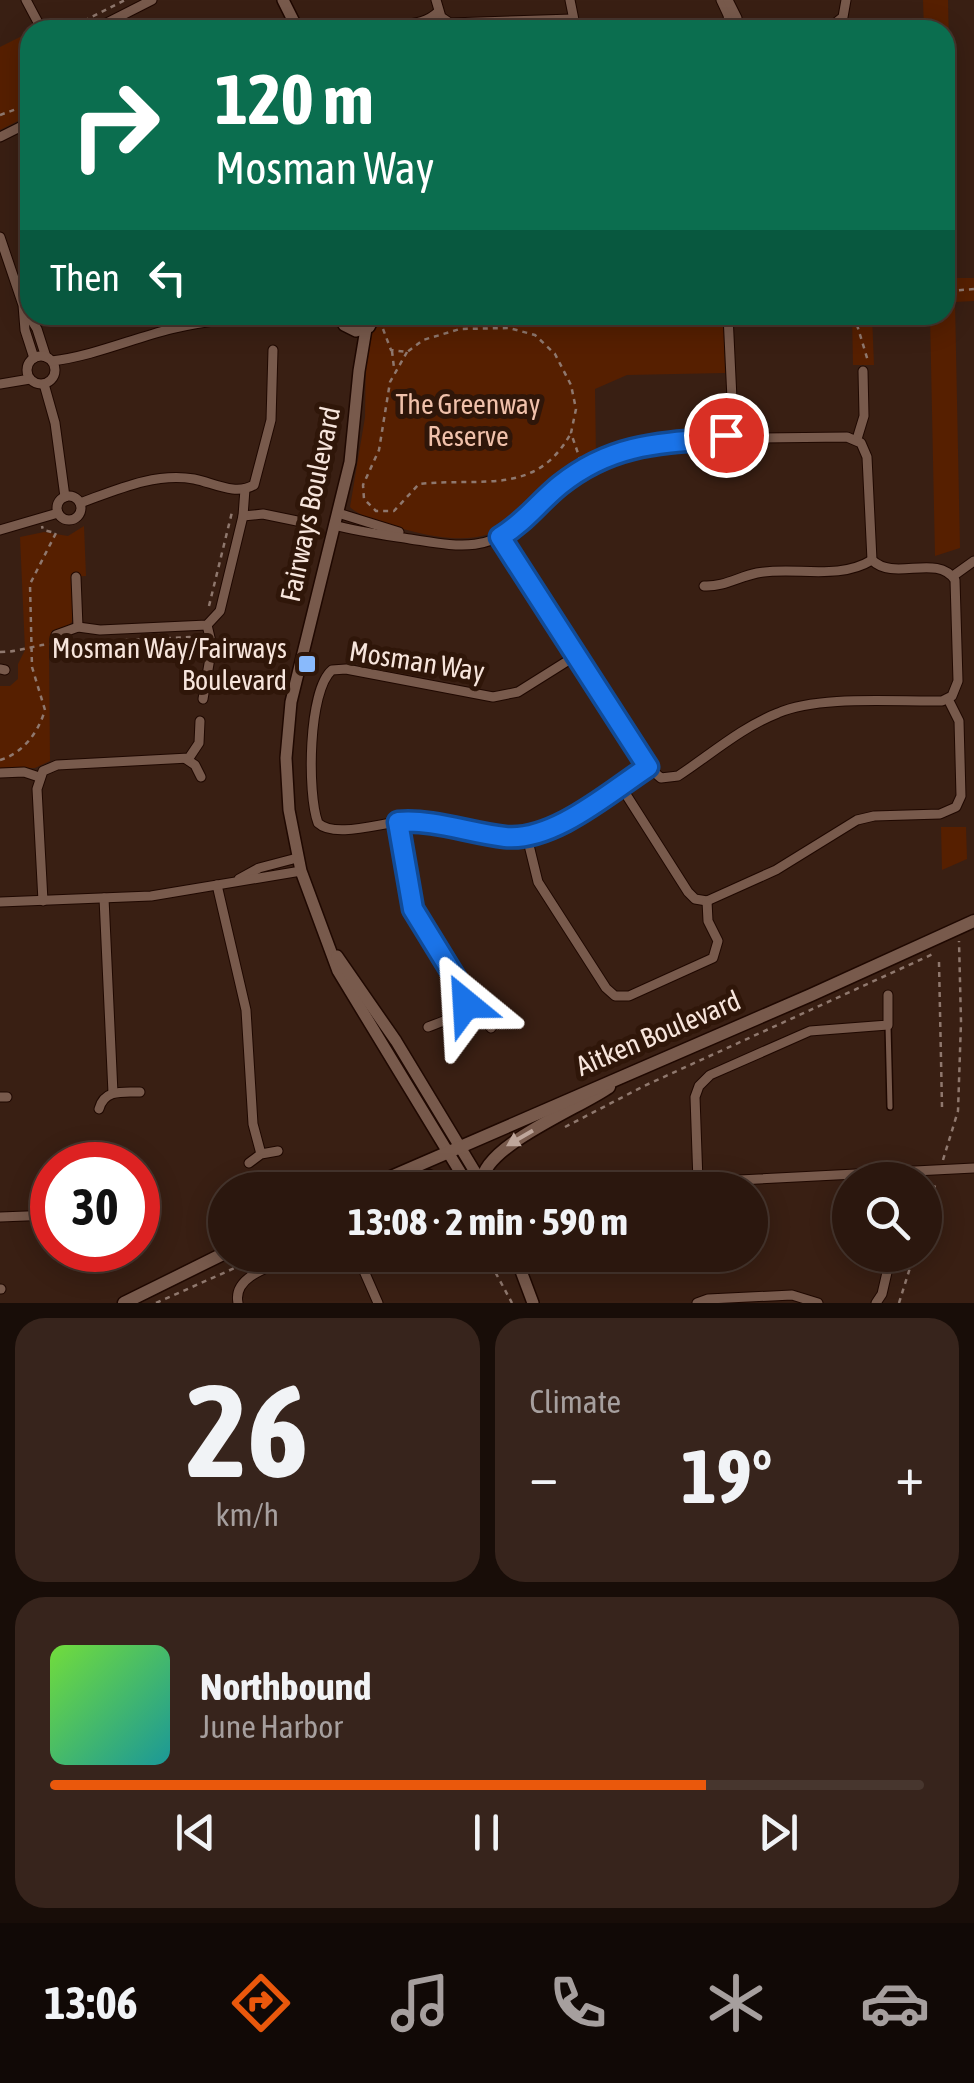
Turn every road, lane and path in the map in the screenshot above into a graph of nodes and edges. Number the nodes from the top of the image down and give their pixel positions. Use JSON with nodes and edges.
{"nodes":[{"id":1,"x":125,"y":0,"type":"edge"},
{"id":2,"x":152,"y":0,"type":"edge"},
{"id":3,"x":436,"y":0,"type":"edge"},
{"id":4,"x":570,"y":0,"type":"edge"},
{"id":5,"x":438,"y":12,"type":"junction"},
{"id":6,"x":573,"y":19,"type":"joint"},
{"id":7,"x":86,"y":20,"type":"edge"},
{"id":8,"x":112,"y":20,"type":"edge"},
{"id":9,"x":426,"y":20,"type":"edge"},
{"id":10,"x":445,"y":20,"type":"edge"},
{"id":11,"x":544,"y":20,"type":"edge"},
{"id":12,"x":0,"y":239,"type":"edge"},
{"id":13,"x":20,"y":300,"type":"edge"},
{"id":14,"x":24,"y":325,"type":"edge"},
{"id":15,"x":34,"y":325,"type":"edge"},
{"id":16,"x":196,"y":325,"type":"edge"},
{"id":17,"x":345,"y":325,"type":"edge"},
{"id":18,"x":373,"y":325,"type":"edge"},
{"id":19,"x":377,"y":325,"type":"edge"},
{"id":20,"x":729,"y":325,"type":"edge"},
{"id":21,"x":858,"y":325,"type":"edge"},
{"id":22,"x":273,"y":350,"type":"dead end"},
{"id":23,"x":392,"y":350,"type":"junction"},
{"id":24,"x":408,"y":352,"type":"junction"},
{"id":25,"x":30,"y":363,"type":"junction"},
{"id":26,"x":51,"y":363,"type":"junction"},
{"id":27,"x":359,"y":370,"type":"junction"},
{"id":28,"x":863,"y":371,"type":"joint"},
{"id":29,"x":394,"y":373,"type":"junction"},
{"id":30,"x":30,"y":380,"type":"junction"},
{"id":31,"x":3,"y":383,"type":"edge"},
{"id":32,"x":44,"y":384,"type":"junction"},
{"id":33,"x":731,"y":431,"type":"junction"},
{"id":34,"x":571,"y":433,"type":"junction"},
{"id":35,"x":857,"y":439,"type":"junction"},
{"id":36,"x":584,"y":468,"type":"junction"},
{"id":37,"x":245,"y":489,"type":"junction"},
{"id":38,"x":65,"y":497,"type":"junction"},
{"id":39,"x":80,"y":503,"type":"junction"},
{"id":40,"x":244,"y":504,"type":"junction"},
{"id":41,"x":58,"y":514,"type":"junction"},
{"id":42,"x":243,"y":516,"type":"junction"},
{"id":43,"x":336,"y":519,"type":"junction"},
{"id":44,"x":42,"y":520,"type":"junction"},
{"id":45,"x":302,"y":522,"type":"dead end"},
{"id":46,"x":0,"y":530,"type":"edge"},
{"id":47,"x":500,"y":537,"type":"junction"},
{"id":48,"x":872,"y":560,"type":"junction"},
{"id":49,"x":974,"y":561,"type":"edge"},
{"id":50,"x":953,"y":576,"type":"junction"},
{"id":51,"x":76,"y":577,"type":"dead end"},
{"id":52,"x":704,"y":586,"type":"dead end"},
{"id":53,"x":206,"y":611,"type":"dead end"},
{"id":54,"x":207,"y":625,"type":"junction"},
{"id":55,"x":190,"y":626,"type":"junction"},
{"id":56,"x":78,"y":627,"type":"junction"},
{"id":57,"x":56,"y":635,"type":"dead end"},
{"id":58,"x":31,"y":645,"type":"junction"},
{"id":59,"x":0,"y":652,"type":"edge"},
{"id":60,"x":576,"y":655,"type":"junction"},
{"id":61,"x":203,"y":699,"type":"dead end"},
{"id":62,"x":948,"y":700,"type":"junction"},
{"id":63,"x":200,"y":721,"type":"dead end"},
{"id":64,"x":186,"y":759,"type":"junction"},
{"id":65,"x":0,"y":760,"type":"edge"},
{"id":66,"x":648,"y":767,"type":"junction"},
{"id":67,"x":0,"y":772,"type":"edge"},
{"id":68,"x":39,"y":777,"type":"junction"},
{"id":69,"x":201,"y":777,"type":"dead end"},
{"id":70,"x":620,"y":786,"type":"junction"},
{"id":71,"x":398,"y":822,"type":"junction"},
{"id":72,"x":526,"y":837,"type":"junction"},
{"id":73,"x":299,"y":864,"type":"junction"},
{"id":74,"x":217,"y":886,"type":"junction"},
{"id":75,"x":104,"y":898,"type":"junction"},
{"id":76,"x":42,"y":900,"type":"junction"},
{"id":77,"x":707,"y":901,"type":"junction"},
{"id":78,"x":0,"y":902,"type":"edge"},
{"id":79,"x":974,"y":921,"type":"edge"},
{"id":80,"x":959,"y":942,"type":"dead end"},
{"id":81,"x":942,"y":950,"type":"dead end"},
{"id":82,"x":939,"y":962,"type":"dead end"},
{"id":83,"x":888,"y":995,"type":"dead end"},
{"id":84,"x":466,"y":1004,"type":"junction"},
{"id":85,"x":888,"y":1025,"type":"junction"},
{"id":86,"x":428,"y":1028,"type":"dead end"},
{"id":87,"x":491,"y":1028,"type":"dead end"},
{"id":88,"x":632,"y":1071,"type":"junction"},
{"id":89,"x":140,"y":1092,"type":"dead end"},
{"id":90,"x":113,"y":1093,"type":"junction"},
{"id":91,"x":890,"y":1107,"type":"dead end"},
{"id":92,"x":942,"y":1107,"type":"dead end"},
{"id":93,"x":99,"y":1108,"type":"dead end"},
{"id":94,"x":564,"y":1127,"type":"dead end"},
{"id":95,"x":455,"y":1148,"type":"junction"},
{"id":96,"x":278,"y":1150,"type":"dead end"},
{"id":97,"x":261,"y":1154,"type":"junction"},
{"id":98,"x":942,"y":1163,"type":"edge"},
{"id":99,"x":249,"y":1164,"type":"dead end"},
{"id":100,"x":974,"y":1168,"type":"edge"},
{"id":101,"x":942,"y":1170,"type":"edge"},
{"id":102,"x":402,"y":1172,"type":"edge"},
{"id":103,"x":470,"y":1172,"type":"edge"},
{"id":104,"x":484,"y":1172,"type":"edge"},
{"id":105,"x":698,"y":1172,"type":"edge"},
{"id":106,"x":832,"y":1178,"type":"edge"},
{"id":107,"x":768,"y":1180,"type":"edge"},
{"id":108,"x":30,"y":1216,"type":"edge"},
{"id":109,"x":0,"y":1218,"type":"edge"},
{"id":110,"x":208,"y":1261,"type":"edge"},
{"id":111,"x":226,"y":1272,"type":"edge"},
{"id":112,"x":262,"y":1272,"type":"edge"},
{"id":113,"x":364,"y":1272,"type":"edge"},
{"id":114,"x":495,"y":1272,"type":"edge"},
{"id":115,"x":518,"y":1272,"type":"edge"},
{"id":116,"x":520,"y":1272,"type":"edge"},
{"id":117,"x":887,"y":1272,"type":"edge"},
{"id":118,"x":909,"y":1272,"type":"edge"},
{"id":119,"x":522,"y":1278,"type":"junction"},
{"id":120,"x":124,"y":1303,"type":"edge"},
{"id":121,"x":156,"y":1303,"type":"edge"},
{"id":122,"x":238,"y":1303,"type":"edge"},
{"id":123,"x":378,"y":1303,"type":"edge"},
{"id":124,"x":512,"y":1303,"type":"edge"},
{"id":125,"x":532,"y":1303,"type":"edge"},
{"id":126,"x":696,"y":1303,"type":"edge"},
{"id":127,"x":818,"y":1303,"type":"edge"},
{"id":128,"x":876,"y":1303,"type":"edge"},
{"id":129,"x":900,"y":1303,"type":"edge"}],
"edges":[{"from":1,"to":7,"type":"path"},
{"from":2,"to":8,"type":"street"},
{"from":3,"to":5,"type":"street"},
{"from":4,"to":6,"type":"street"},
{"from":5,"to":9,"type":"street"},
{"from":5,"to":10,"type":"street"},
{"from":6,"to":11,"type":"street"},
{"from":12,"to":13,"type":"street"},
{"from":14,"to":25,"type":"street"},
{"from":15,"to":26,"type":"street"},
{"from":16,"to":26,"type":"street"},
{"from":17,"to":27,"type":"street","name":"Fairways Boulevard"},
{"from":18,"to":27,"type":"street","name":"Fairways Boulevard"},
{"from":19,"to":23,"type":"path"},
{"from":20,"to":33,"type":"street"},
{"from":21,"to":28,"type":"path"},
{"from":22,"to":37,"type":"street"},
{"from":23,"to":24,"type":"path"},
{"from":23,"to":29,"type":"path"},
{"from":24,"to":29,"type":"path"},
{"from":24,"to":34,"type":"path"},
{"from":25,"to":26,"type":"street"},
{"from":25,"to":30,"type":"street"},
{"from":25,"to":31,"type":"street"},
{"from":26,"to":32,"type":"street"},
{"from":27,"to":43,"type":"street","name":"Fairways Boulevard"},
{"from":28,"to":35,"type":"street"},
{"from":29,"to":34,"type":"path"},
{"from":30,"to":31,"type":"street"},
{"from":30,"to":32,"type":"street"},
{"from":32,"to":38,"type":"street"},
{"from":33,"to":35,"type":"street"},
{"from":33,"to":36,"type":"street"},
{"from":34,"to":36,"type":"path"},
{"from":35,"to":48,"type":"street"},
{"from":36,"to":47,"type":"street"},
{"from":37,"to":39,"type":"street"},
{"from":37,"to":40,"type":"street"},
{"from":38,"to":39,"type":"street"},
{"from":38,"to":41,"type":"street"},
{"from":39,"to":41,"type":"street"},
{"from":40,"to":42,"type":"street"},
{"from":40,"to":53,"type":"path"},
{"from":41,"to":44,"type":"street"},
{"from":42,"to":45,"type":"street"},
{"from":42,"to":54,"type":"street"},
{"from":43,"to":47,"type":"street"},
{"from":43,"to":73,"type":"street","name":"Fairways Boulevard"},
{"from":44,"to":46,"type":"street"},
{"from":44,"to":58,"type":"path"},
{"from":47,"to":60,"type":"street"},
{"from":48,"to":50,"type":"street"},
{"from":48,"to":52,"type":"street"},
{"from":49,"to":50,"type":"street"},
{"from":50,"to":62,"type":"street"},
{"from":51,"to":56,"type":"street"},
{"from":54,"to":55,"type":"street"},
{"from":54,"to":61,"type":"street"},
{"from":55,"to":56,"type":"street"},
{"from":55,"to":58,"type":"path"},
{"from":56,"to":57,"type":"street"},
{"from":58,"to":59,"type":"path"},
{"from":58,"to":65,"type":"path"},
{"from":60,"to":66,"type":"street"},
{"from":60,"to":71,"type":"street","name":"Mosman Way"},
{"from":62,"to":66,"type":"street"},
{"from":62,"to":77,"type":"street"},
{"from":63,"to":64,"type":"street"},
{"from":64,"to":68,"type":"street"},
{"from":64,"to":69,"type":"street"},
{"from":66,"to":70,"type":"street"},
{"from":67,"to":68,"type":"street"},
{"from":68,"to":76,"type":"street"},
{"from":70,"to":72,"type":"street"},
{"from":70,"to":77,"type":"street"},
{"from":71,"to":72,"type":"street","name":"Mosman Way"},
{"from":71,"to":84,"type":"street"},
{"from":72,"to":77,"type":"street"},
{"from":73,"to":74,"type":"street"},
{"from":73,"to":95,"type":"street","name":"Fairways Boulevard"},
{"from":74,"to":75,"type":"street"},
{"from":74,"to":97,"type":"street"},
{"from":75,"to":76,"type":"street"},
{"from":75,"to":90,"type":"street"},
{"from":76,"to":78,"type":"street"},
{"from":79,"to":88,"type":"main road","name":"Aitken Boulevard"},
{"from":80,"to":98,"type":"path"},
{"from":81,"to":94,"type":"path"},
{"from":82,"to":92,"type":"path"},
{"from":83,"to":85,"type":"street"},
{"from":84,"to":86,"type":"street"},
{"from":84,"to":87,"type":"street"},
{"from":85,"to":91,"type":"lane"},
{"from":85,"to":105,"type":"street"},
{"from":88,"to":95,"type":"main road","name":"Aitken Boulevard"},
{"from":88,"to":104,"type":"main road","one_way":true},
{"from":89,"to":90,"type":"street"},
{"from":90,"to":93,"type":"street"},
{"from":95,"to":102,"type":"main road","name":"Aitken Boulevard"},
{"from":95,"to":103,"type":"street","name":"Fairways Boulevard"},
{"from":96,"to":97,"type":"street"},
{"from":97,"to":99,"type":"street"},
{"from":100,"to":101,"type":"street"},
{"from":106,"to":107,"type":"street"},
{"from":108,"to":109,"type":"street"},
{"from":110,"to":120,"type":"main road"},
{"from":111,"to":121,"type":"path"},
{"from":112,"to":122,"type":"street"},
{"from":113,"to":123,"type":"street"},
{"from":114,"to":124,"type":"path"},
{"from":115,"to":119,"type":"street"},
{"from":116,"to":119,"type":"street"},
{"from":117,"to":128,"type":"street"},
{"from":118,"to":129,"type":"path"},
{"from":119,"to":125,"type":"street"},
{"from":126,"to":127,"type":"street"}]}
